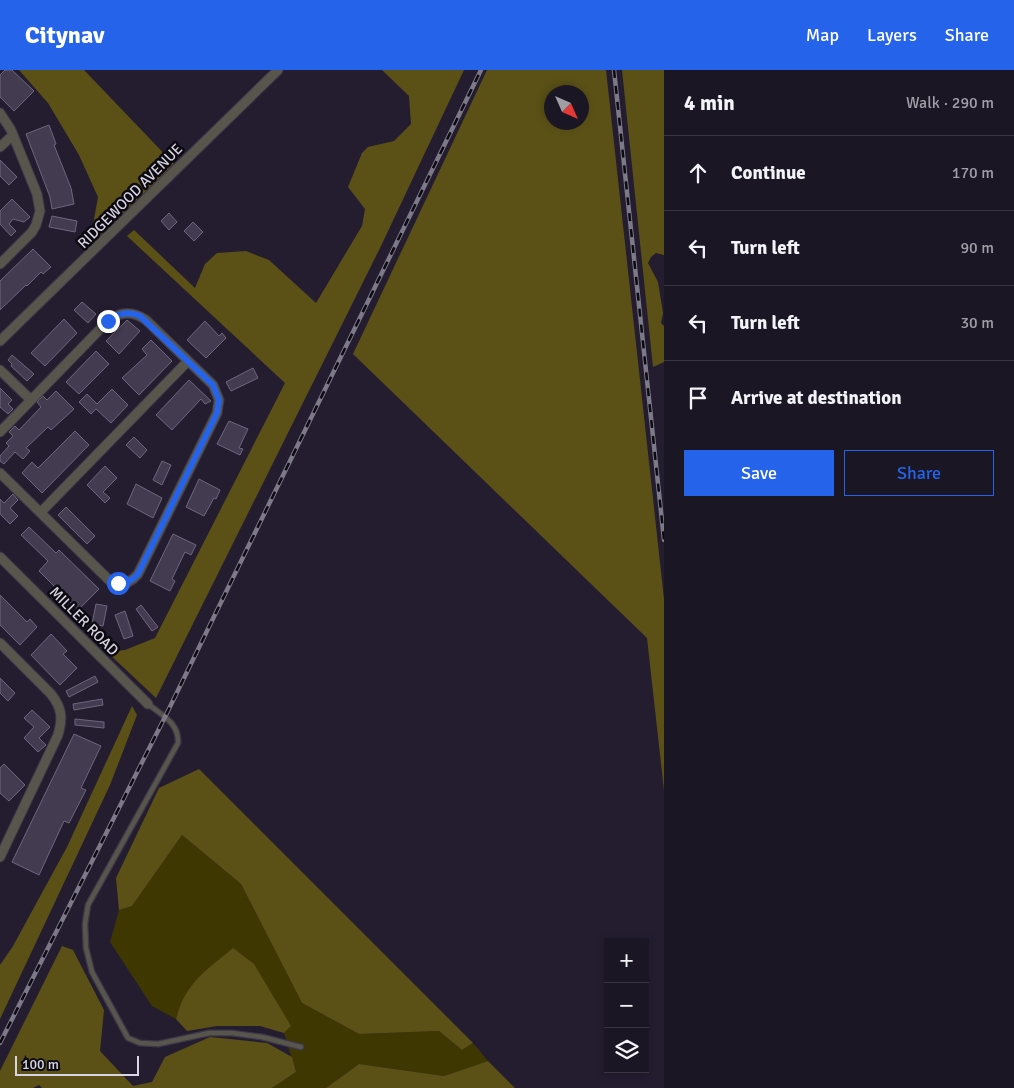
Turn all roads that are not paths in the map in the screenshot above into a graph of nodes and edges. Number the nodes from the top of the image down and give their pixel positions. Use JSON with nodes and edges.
{"nodes":[{"id":1,"x":278,"y":70,"type":"edge"},
{"id":2,"x":0,"y":114,"type":"edge"},
{"id":3,"x":13,"y":135,"type":"junction"},
{"id":4,"x":0,"y":147,"type":"edge"},
{"id":5,"x":0,"y":264,"type":"edge"},
{"id":6,"x":0,"y":341,"type":"edge"},
{"id":7,"x":188,"y":361,"type":"junction"},
{"id":8,"x":0,"y":370,"type":"edge"},
{"id":9,"x":31,"y":400,"type":"junction"},
{"id":10,"x":0,"y":432,"type":"edge"},
{"id":11,"x":0,"y":472,"type":"edge"},
{"id":12,"x":41,"y":512,"type":"junction"},
{"id":13,"x":0,"y":557,"type":"edge"},
{"id":14,"x":0,"y":645,"type":"edge"},
{"id":15,"x":148,"y":704,"type":"joint"},
{"id":16,"x":0,"y":857,"type":"edge"},
{"id":17,"x":302,"y":1047,"type":"dead end"}],
"edges":[{"from":1,"to":6,"type":"street","name":"RIDGEWOOD AVENUE"},
{"from":2,"to":3,"type":"street"},
{"from":3,"to":4,"type":"street"},
{"from":3,"to":5,"type":"street"},
{"from":7,"to":9,"type":"street"},
{"from":7,"to":12,"type":"street"},
{"from":7,"to":12,"type":"street"},
{"from":8,"to":9,"type":"street"},
{"from":9,"to":10,"type":"street"},
{"from":11,"to":12,"type":"street"},
{"from":13,"to":15,"type":"street","name":"MILLER ROAD"},
{"from":14,"to":16,"type":"street"},
{"from":15,"to":17,"type":"lane"}]}
